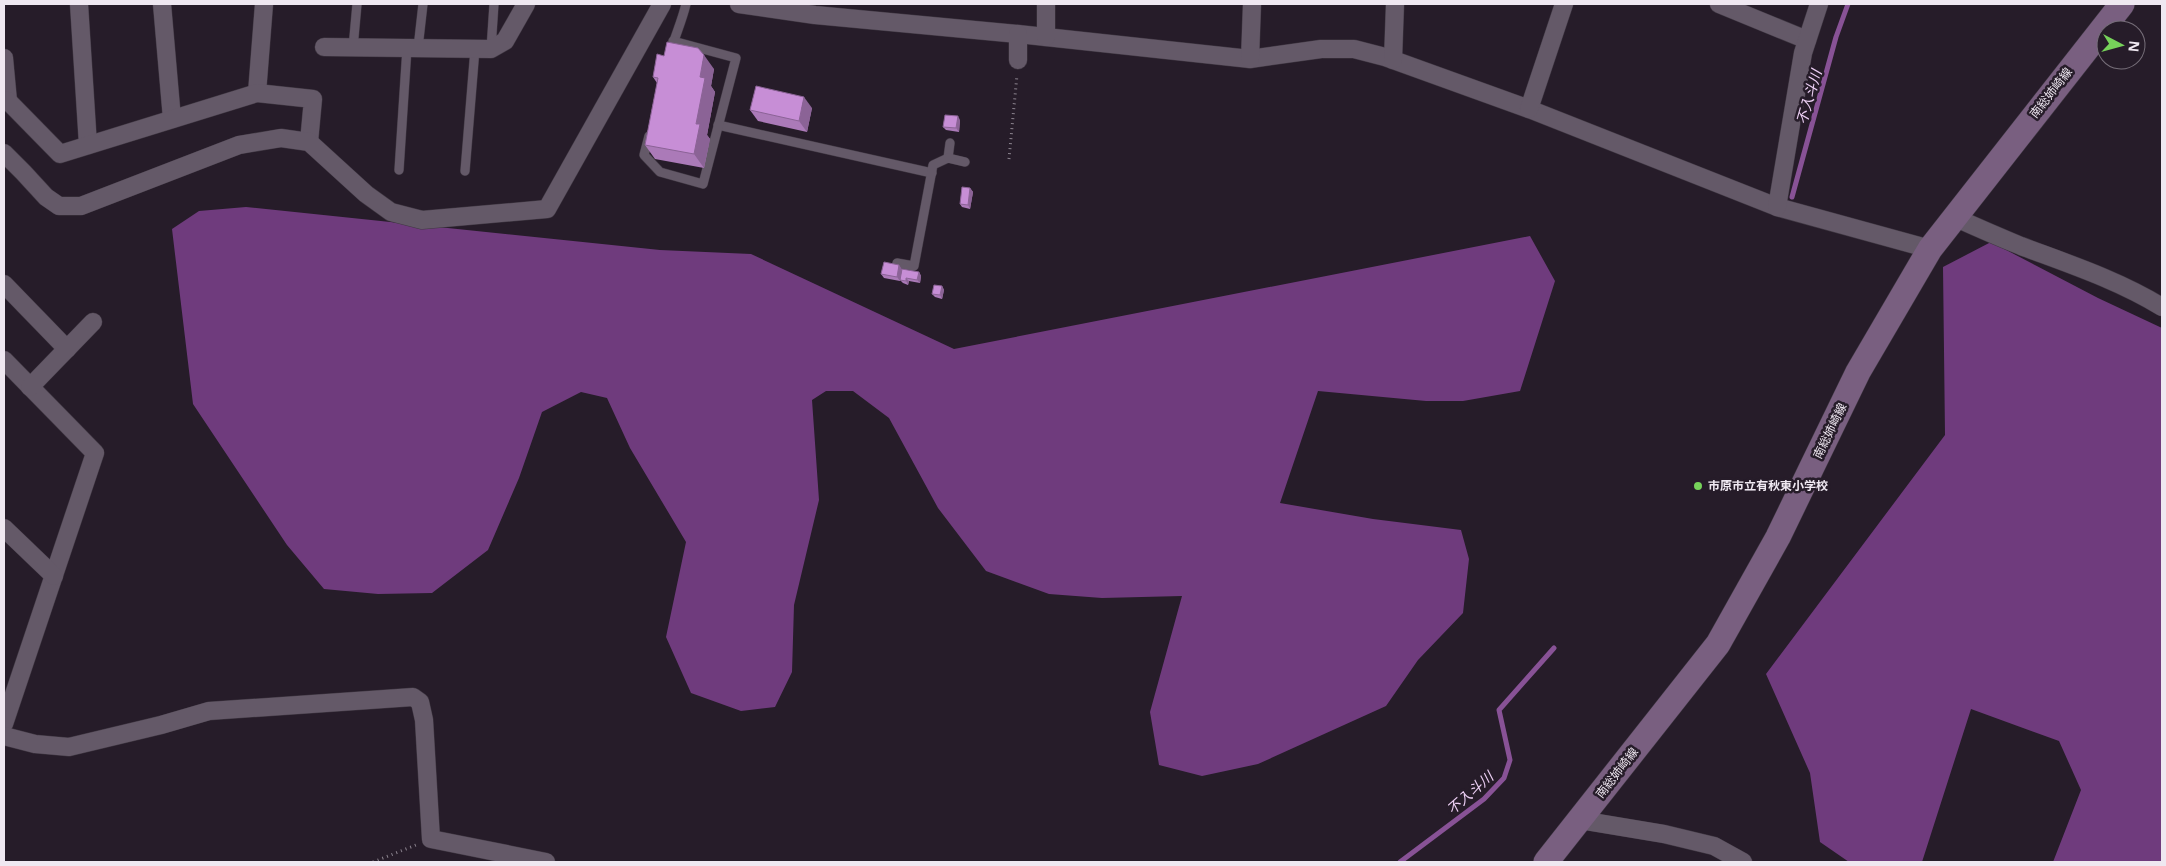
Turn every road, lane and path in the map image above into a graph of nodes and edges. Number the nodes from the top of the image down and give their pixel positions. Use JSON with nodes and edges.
{"nodes":[{"id":1,"x":79,"y":4,"type":"edge"},
{"id":2,"x":162,"y":4,"type":"edge"},
{"id":3,"x":264,"y":4,"type":"edge"},
{"id":4,"x":357,"y":4,"type":"edge"},
{"id":5,"x":423,"y":4,"type":"edge"},
{"id":6,"x":494,"y":4,"type":"edge"},
{"id":7,"x":526,"y":4,"type":"edge"},
{"id":8,"x":662,"y":4,"type":"edge"},
{"id":9,"x":686,"y":4,"type":"edge"},
{"id":10,"x":739,"y":4,"type":"edge"},
{"id":11,"x":1046,"y":4,"type":"edge"},
{"id":12,"x":1252,"y":4,"type":"edge"},
{"id":13,"x":1395,"y":4,"type":"edge"},
{"id":14,"x":1564,"y":4,"type":"edge"},
{"id":15,"x":1719,"y":4,"type":"edge"},
{"id":16,"x":1820,"y":4,"type":"edge"},
{"id":17,"x":2122,"y":4,"type":"edge"},
{"id":18,"x":1018,"y":34,"type":"junction"},
{"id":19,"x":1046,"y":37,"type":"junction"},
{"id":20,"x":674,"y":40,"type":"junction"},
{"id":21,"x":1807,"y":40,"type":"junction"},
{"id":22,"x":324,"y":47,"type":"dead end"},
{"id":23,"x":353,"y":48,"type":"junction"},
{"id":24,"x":413,"y":48,"type":"junction"},
{"id":25,"x":483,"y":49,"type":"junction"},
{"id":26,"x":4,"y":58,"type":"edge"},
{"id":27,"x":1250,"y":59,"type":"junction"},
{"id":28,"x":669,"y":60,"type":"edge"},
{"id":29,"x":1018,"y":60,"type":"joint"},
{"id":30,"x":1393,"y":60,"type":"junction"},
{"id":31,"x":257,"y":93,"type":"junction"},
{"id":32,"x":6,"y":100,"type":"edge"},
{"id":33,"x":1529,"y":109,"type":"junction"},
{"id":34,"x":172,"y":119,"type":"junction"},
{"id":35,"x":718,"y":125,"type":"junction"},
{"id":36,"x":652,"y":126,"type":"edge"},
{"id":37,"x":309,"y":142,"type":"junction"},
{"id":38,"x":950,"y":143,"type":"dead end"},
{"id":39,"x":88,"y":145,"type":"junction"},
{"id":40,"x":4,"y":154,"type":"edge"},
{"id":41,"x":948,"y":158,"type":"junction"},
{"id":42,"x":1009,"y":159,"type":"dead end"},
{"id":43,"x":965,"y":162,"type":"dead end"},
{"id":44,"x":399,"y":170,"type":"dead end"},
{"id":45,"x":465,"y":171,"type":"dead end"},
{"id":46,"x":932,"y":174,"type":"junction"},
{"id":47,"x":1777,"y":207,"type":"junction"},
{"id":48,"x":1954,"y":217,"type":"junction"},
{"id":49,"x":1930,"y":249,"type":"junction"},
{"id":50,"x":897,"y":263,"type":"edge"},
{"id":51,"x":4,"y":284,"type":"edge"},
{"id":52,"x":2162,"y":307,"type":"edge"},
{"id":53,"x":93,"y":322,"type":"dead end"},
{"id":54,"x":67,"y":349,"type":"junction"},
{"id":55,"x":4,"y":360,"type":"edge"},
{"id":56,"x":30,"y":387,"type":"junction"},
{"id":57,"x":4,"y":528,"type":"edge"},
{"id":58,"x":54,"y":576,"type":"junction"},
{"id":59,"x":4,"y":724,"type":"edge"},
{"id":60,"x":4,"y":736,"type":"edge"},
{"id":61,"x":1580,"y":820,"type":"junction"},
{"id":62,"x":430,"y":839,"type":"junction"},
{"id":63,"x":373,"y":862,"type":"edge"},
{"id":64,"x":546,"y":862,"type":"edge"},
{"id":65,"x":1546,"y":862,"type":"edge"},
{"id":66,"x":1743,"y":862,"type":"edge"}],
"edges":[{"from":1,"to":39,"type":"street"},
{"from":2,"to":34,"type":"street"},
{"from":3,"to":31,"type":"street"},
{"from":4,"to":23,"type":"lane"},
{"from":5,"to":24,"type":"lane"},
{"from":6,"to":25,"type":"lane"},
{"from":7,"to":25,"type":"street"},
{"from":8,"to":37,"type":"street"},
{"from":9,"to":20,"type":"lane"},
{"from":10,"to":18,"type":"street"},
{"from":11,"to":19,"type":"street"},
{"from":12,"to":27,"type":"street"},
{"from":13,"to":30,"type":"street"},
{"from":14,"to":33,"type":"street"},
{"from":15,"to":21,"type":"street"},
{"from":16,"to":21,"type":"street"},
{"from":17,"to":48,"type":"main road","name":"南総姉崎線"},
{"from":18,"to":19,"type":"street"},
{"from":18,"to":29,"type":"street"},
{"from":19,"to":27,"type":"street"},
{"from":20,"to":28,"type":"lane"},
{"from":20,"to":35,"type":"lane"},
{"from":21,"to":47,"type":"street"},
{"from":22,"to":23,"type":"street"},
{"from":23,"to":24,"type":"street"},
{"from":24,"to":25,"type":"street"},
{"from":24,"to":44,"type":"lane"},
{"from":25,"to":45,"type":"lane"},
{"from":26,"to":32,"type":"street"},
{"from":27,"to":30,"type":"street"},
{"from":29,"to":42,"type":"path"},
{"from":30,"to":33,"type":"street"},
{"from":31,"to":34,"type":"street"},
{"from":31,"to":37,"type":"street"},
{"from":32,"to":39,"type":"street"},
{"from":33,"to":47,"type":"street"},
{"from":34,"to":39,"type":"street"},
{"from":35,"to":36,"type":"lane"},
{"from":35,"to":46,"type":"lane"},
{"from":37,"to":40,"type":"street"},
{"from":38,"to":41,"type":"lane"},
{"from":41,"to":43,"type":"lane"},
{"from":41,"to":46,"type":"lane"},
{"from":46,"to":50,"type":"lane"},
{"from":47,"to":49,"type":"street"},
{"from":48,"to":49,"type":"main road","name":"南総姉崎線"},
{"from":48,"to":52,"type":"street"},
{"from":49,"to":61,"type":"main road","name":"南総姉崎線"},
{"from":51,"to":54,"type":"street"},
{"from":53,"to":54,"type":"street"},
{"from":54,"to":56,"type":"street"},
{"from":55,"to":56,"type":"street"},
{"from":56,"to":58,"type":"street"},
{"from":57,"to":58,"type":"street"},
{"from":58,"to":59,"type":"street"},
{"from":60,"to":62,"type":"street"},
{"from":61,"to":65,"type":"main road","name":"南総姉崎線"},
{"from":61,"to":66,"type":"street"},
{"from":62,"to":63,"type":"path"},
{"from":62,"to":64,"type":"street"}]}
